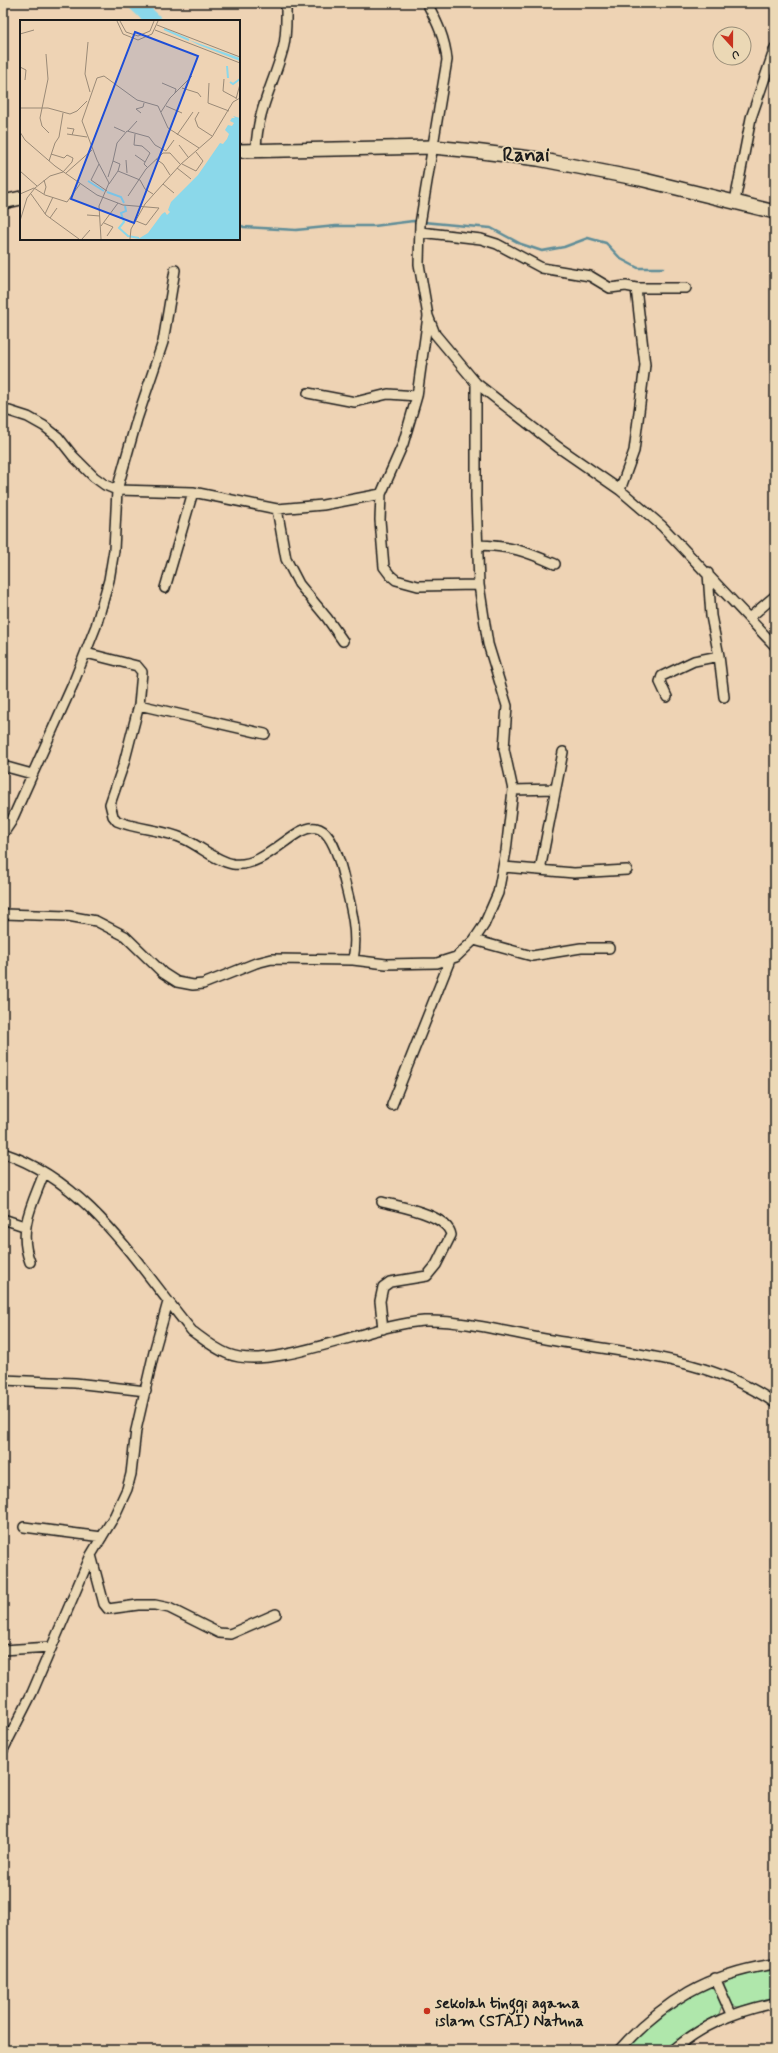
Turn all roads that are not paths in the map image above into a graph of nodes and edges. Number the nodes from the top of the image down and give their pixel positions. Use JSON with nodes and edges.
{"nodes":[{"id":1,"x":286,"y":3,"type":"edge"},
{"id":2,"x":427,"y":3,"type":"edge"},
{"id":3,"x":775,"y":48,"type":"edge"},
{"id":4,"x":433,"y":147,"type":"junction"},
{"id":5,"x":256,"y":150,"type":"junction"},
{"id":6,"x":240,"y":151,"type":"edge"},
{"id":7,"x":20,"y":198,"type":"edge"},
{"id":8,"x":735,"y":201,"type":"junction"},
{"id":9,"x":3,"y":202,"type":"edge"},
{"id":10,"x":775,"y":212,"type":"edge"},
{"id":11,"x":420,"y":228,"type":"junction"},
{"id":12,"x":175,"y":270,"type":"dead end"},
{"id":13,"x":636,"y":288,"type":"junction"},
{"id":14,"x":686,"y":288,"type":"dead end"},
{"id":15,"x":428,"y":316,"type":"junction"},
{"id":16,"x":476,"y":383,"type":"junction"},
{"id":17,"x":308,"y":393,"type":"dead end"},
{"id":18,"x":417,"y":396,"type":"junction"},
{"id":19,"x":3,"y":409,"type":"edge"},
{"id":20,"x":117,"y":490,"type":"junction"},
{"id":21,"x":620,"y":490,"type":"junction"},
{"id":22,"x":193,"y":492,"type":"junction"},
{"id":23,"x":382,"y":494,"type":"junction"},
{"id":24,"x":277,"y":509,"type":"junction"},
{"id":25,"x":478,"y":545,"type":"junction"},
{"id":26,"x":555,"y":564,"type":"dead end"},
{"id":27,"x":708,"y":573,"type":"junction"},
{"id":28,"x":479,"y":586,"type":"junction"},
{"id":29,"x":165,"y":588,"type":"dead end"},
{"id":30,"x":775,"y":596,"type":"edge"},
{"id":31,"x":749,"y":618,"type":"junction"},
{"id":32,"x":342,"y":641,"type":"dead end"},
{"id":33,"x":775,"y":646,"type":"edge"},
{"id":34,"x":86,"y":653,"type":"junction"},
{"id":35,"x":719,"y":656,"type":"junction"},
{"id":36,"x":667,"y":697,"type":"dead end"},
{"id":37,"x":724,"y":697,"type":"dead end"},
{"id":38,"x":139,"y":705,"type":"junction"},
{"id":39,"x":265,"y":734,"type":"dead end"},
{"id":40,"x":563,"y":752,"type":"dead end"},
{"id":41,"x":3,"y":766,"type":"edge"},
{"id":42,"x":32,"y":774,"type":"junction"},
{"id":43,"x":556,"y":789,"type":"junction"},
{"id":44,"x":513,"y":790,"type":"junction"},
{"id":45,"x":3,"y":834,"type":"edge"},
{"id":46,"x":504,"y":867,"type":"junction"},
{"id":47,"x":540,"y":870,"type":"junction"},
{"id":48,"x":627,"y":870,"type":"dead end"},
{"id":49,"x":3,"y":914,"type":"edge"},
{"id":50,"x":474,"y":940,"type":"junction"},
{"id":51,"x":609,"y":948,"type":"dead end"},
{"id":52,"x":353,"y":960,"type":"junction"},
{"id":53,"x":450,"y":960,"type":"junction"},
{"id":54,"x":392,"y":1105,"type":"dead end"},
{"id":55,"x":3,"y":1153,"type":"edge"},
{"id":56,"x":44,"y":1173,"type":"junction"},
{"id":57,"x":382,"y":1202,"type":"dead end"},
{"id":58,"x":3,"y":1220,"type":"edge"},
{"id":59,"x":24,"y":1226,"type":"junction"},
{"id":60,"x":30,"y":1262,"type":"dead end"},
{"id":61,"x":168,"y":1302,"type":"junction"},
{"id":62,"x":383,"y":1329,"type":"junction"},
{"id":63,"x":3,"y":1380,"type":"edge"},
{"id":64,"x":146,"y":1391,"type":"junction"},
{"id":65,"x":775,"y":1403,"type":"edge"},
{"id":66,"x":24,"y":1527,"type":"dead end"},
{"id":67,"x":102,"y":1537,"type":"junction"},
{"id":68,"x":91,"y":1555,"type":"junction"},
{"id":69,"x":276,"y":1614,"type":"dead end"},
{"id":70,"x":50,"y":1647,"type":"junction"},
{"id":71,"x":3,"y":1650,"type":"edge"},
{"id":72,"x":3,"y":1750,"type":"edge"},
{"id":73,"x":775,"y":1964,"type":"edge"},
{"id":74,"x":715,"y":1978,"type":"junction"},
{"id":75,"x":775,"y":2003,"type":"edge"},
{"id":76,"x":731,"y":2014,"type":"junction"},
{"id":77,"x":619,"y":2050,"type":"edge"},
{"id":78,"x":673,"y":2050,"type":"edge"}],
"edges":[{"from":1,"to":5,"type":"street"},
{"from":2,"to":4,"type":"street"},
{"from":3,"to":8,"type":"street"},
{"from":4,"to":5,"type":"street"},
{"from":4,"to":8,"type":"street"},
{"from":4,"to":11,"type":"street"},
{"from":5,"to":6,"type":"street"},
{"from":7,"to":9,"type":"street"},
{"from":8,"to":10,"type":"street"},
{"from":11,"to":13,"type":"street"},
{"from":11,"to":15,"type":"street"},
{"from":12,"to":20,"type":"street"},
{"from":13,"to":14,"type":"street"},
{"from":13,"to":21,"type":"street"},
{"from":15,"to":16,"type":"street"},
{"from":15,"to":18,"type":"street"},
{"from":16,"to":21,"type":"street"},
{"from":16,"to":25,"type":"street"},
{"from":17,"to":18,"type":"street"},
{"from":18,"to":23,"type":"street"},
{"from":19,"to":20,"type":"street"},
{"from":20,"to":22,"type":"street"},
{"from":20,"to":34,"type":"street"},
{"from":21,"to":27,"type":"street"},
{"from":22,"to":24,"type":"street"},
{"from":22,"to":29,"type":"street"},
{"from":23,"to":24,"type":"street"},
{"from":23,"to":28,"type":"street"},
{"from":24,"to":32,"type":"street"},
{"from":25,"to":26,"type":"street"},
{"from":25,"to":28,"type":"street"},
{"from":27,"to":31,"type":"street"},
{"from":27,"to":35,"type":"street"},
{"from":28,"to":44,"type":"street"},
{"from":30,"to":31,"type":"street"},
{"from":31,"to":33,"type":"street"},
{"from":34,"to":38,"type":"street"},
{"from":34,"to":42,"type":"street"},
{"from":35,"to":36,"type":"street"},
{"from":35,"to":37,"type":"street"},
{"from":38,"to":39,"type":"street"},
{"from":38,"to":52,"type":"street"},
{"from":40,"to":43,"type":"street"},
{"from":41,"to":42,"type":"street"},
{"from":42,"to":45,"type":"street"},
{"from":43,"to":44,"type":"street"},
{"from":43,"to":47,"type":"street"},
{"from":44,"to":46,"type":"street"},
{"from":46,"to":47,"type":"street"},
{"from":46,"to":50,"type":"street"},
{"from":47,"to":48,"type":"street"},
{"from":49,"to":52,"type":"street"},
{"from":50,"to":51,"type":"street"},
{"from":50,"to":53,"type":"street"},
{"from":52,"to":53,"type":"street"},
{"from":53,"to":54,"type":"street"},
{"from":55,"to":56,"type":"street"},
{"from":56,"to":59,"type":"street"},
{"from":56,"to":61,"type":"street"},
{"from":57,"to":62,"type":"street"},
{"from":58,"to":59,"type":"street"},
{"from":59,"to":60,"type":"street"},
{"from":61,"to":62,"type":"street"},
{"from":61,"to":64,"type":"street"},
{"from":62,"to":65,"type":"street"},
{"from":63,"to":64,"type":"street"},
{"from":64,"to":67,"type":"street"},
{"from":66,"to":67,"type":"street"},
{"from":67,"to":68,"type":"street"},
{"from":68,"to":69,"type":"street"},
{"from":68,"to":70,"type":"street"},
{"from":70,"to":71,"type":"street"},
{"from":70,"to":72,"type":"street"},
{"from":73,"to":74,"type":"street"},
{"from":74,"to":76,"type":"street"},
{"from":74,"to":77,"type":"street"},
{"from":75,"to":76,"type":"street"},
{"from":76,"to":78,"type":"street"}]}
